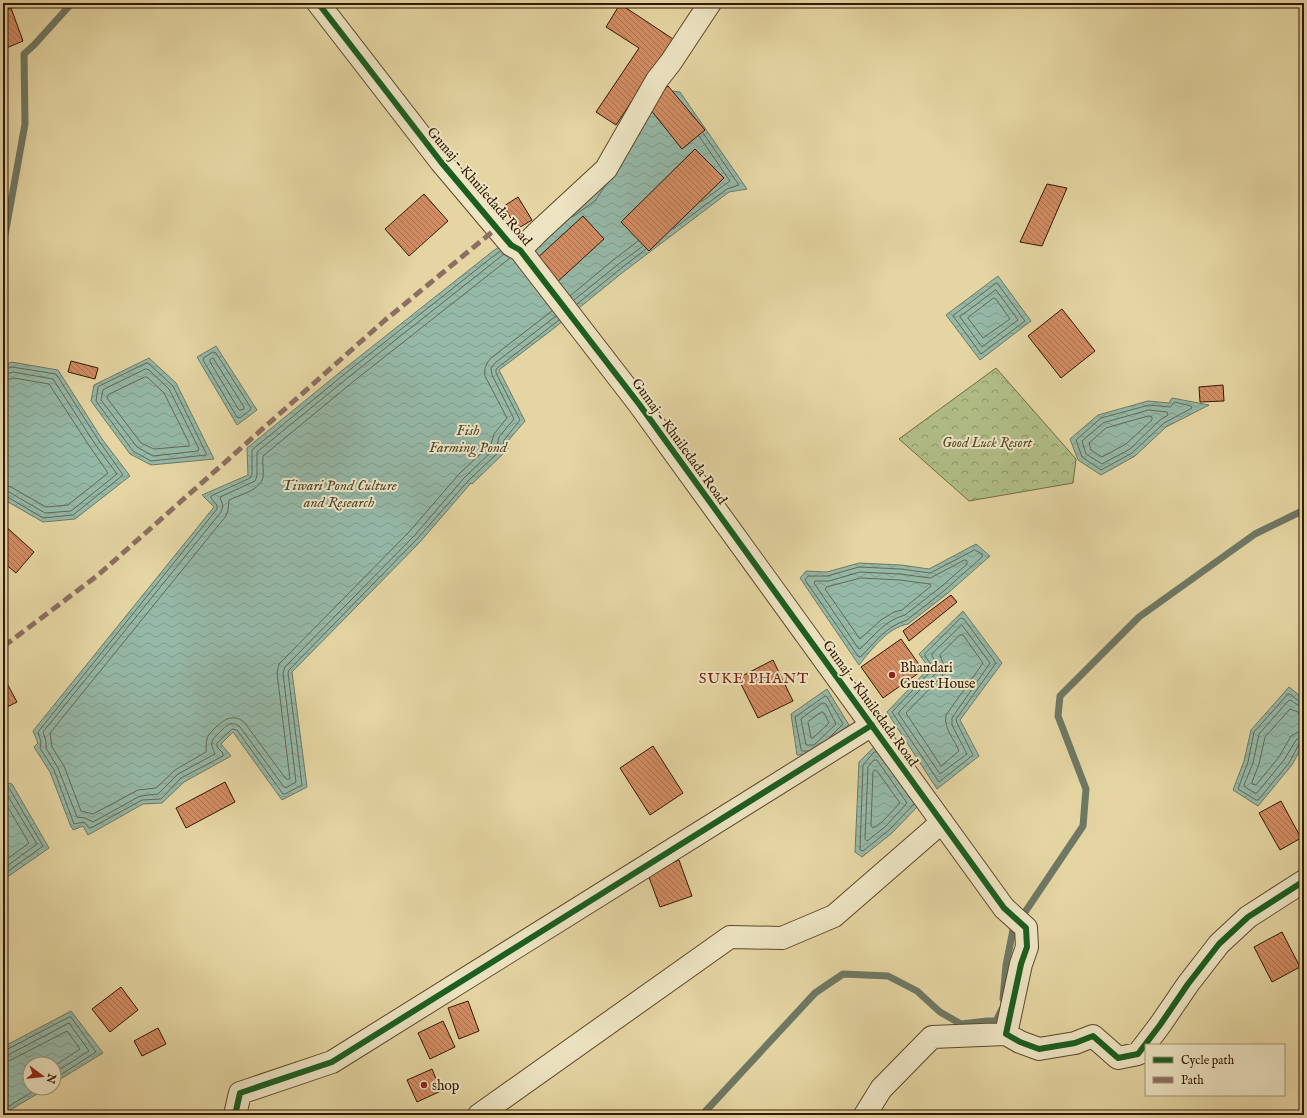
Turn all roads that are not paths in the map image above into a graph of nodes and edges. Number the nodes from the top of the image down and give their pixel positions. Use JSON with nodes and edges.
{"nodes":[{"id":1,"x":318,"y":3,"type":"edge"},
{"id":2,"x":710,"y":3,"type":"edge"},
{"id":3,"x":520,"y":250,"type":"junction"},
{"id":4,"x":872,"y":725,"type":"junction"},
{"id":5,"x":942,"y":822,"type":"junction"},
{"id":6,"x":1304,"y":881,"type":"edge"},
{"id":7,"x":1006,"y":1034,"type":"junction"},
{"id":8,"x":1146,"y":1044,"type":"edge"},
{"id":9,"x":1145,"y":1045,"type":"edge"},
{"id":10,"x":235,"y":1115,"type":"edge"},
{"id":11,"x":479,"y":1115,"type":"edge"},
{"id":12,"x":865,"y":1115,"type":"edge"}],
"edges":[{"from":1,"to":3,"type":"street","name":"Gumaj - Khuiledada Road"},
{"from":2,"to":3,"type":"street"},
{"from":3,"to":4,"type":"street","name":"Gumaj - Khuiledada Road"},
{"from":4,"to":5,"type":"street","name":"Gumaj - Khuiledada Road"},
{"from":4,"to":10,"type":"street"},
{"from":5,"to":7,"type":"street","name":"Gumaj - Khuiledada Road"},
{"from":5,"to":11,"type":"street"},
{"from":6,"to":8,"type":"street"},
{"from":7,"to":9,"type":"street"},
{"from":7,"to":12,"type":"street"}]}
